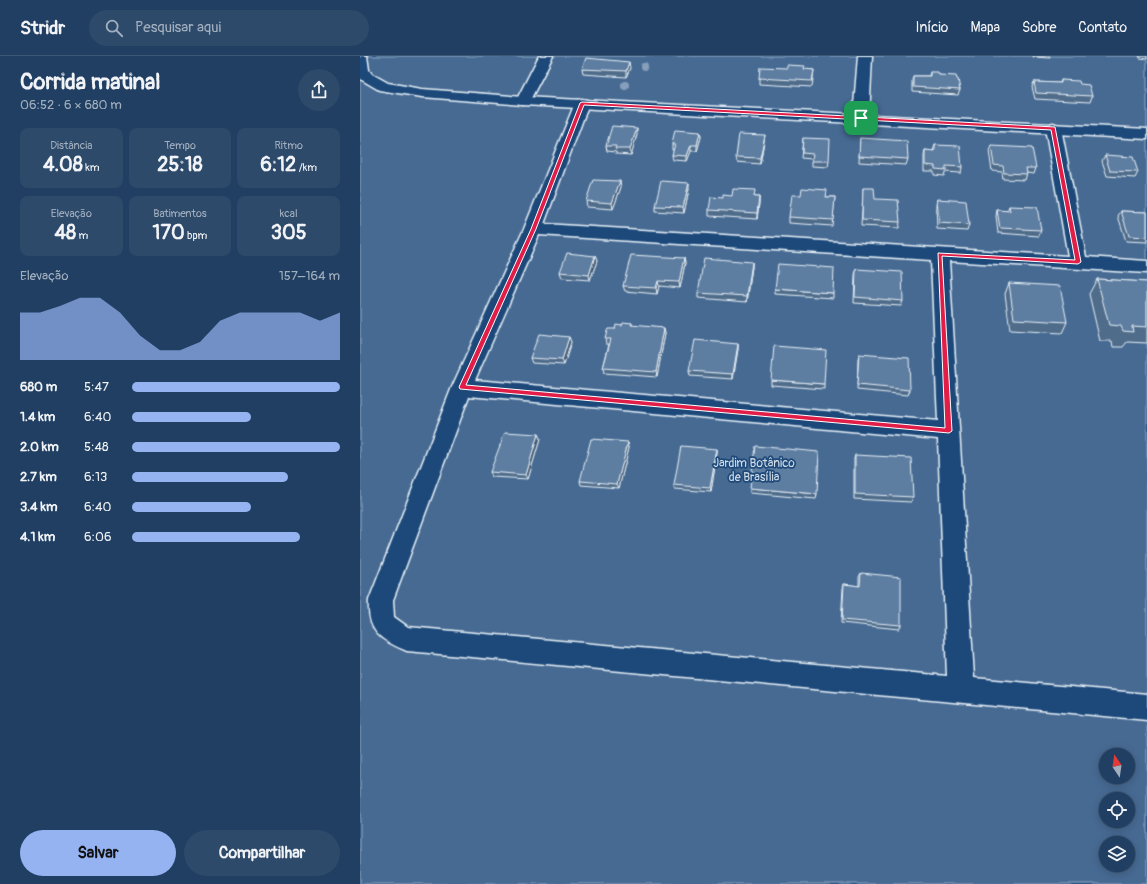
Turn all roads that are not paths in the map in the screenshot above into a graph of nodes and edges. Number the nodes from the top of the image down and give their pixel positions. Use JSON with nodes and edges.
{"nodes":[{"id":1,"x":360,"y":56,"type":"edge"},
{"id":2,"x":546,"y":56,"type":"edge"},
{"id":3,"x":865,"y":56,"type":"edge"},
{"id":4,"x":523,"y":101,"type":"junction"},
{"id":5,"x":582,"y":103,"type":"junction"},
{"id":6,"x":861,"y":118,"type":"junction"},
{"id":7,"x":1053,"y":128,"type":"junction"},
{"id":8,"x":1147,"y":134,"type":"edge"},
{"id":9,"x":533,"y":229,"type":"junction"},
{"id":10,"x":940,"y":254,"type":"junction"},
{"id":11,"x":1078,"y":262,"type":"junction"},
{"id":12,"x":1147,"y":267,"type":"edge"},
{"id":13,"x":462,"y":387,"type":"junction"},
{"id":14,"x":949,"y":431,"type":"junction"},
{"id":15,"x":960,"y":689,"type":"junction"},
{"id":16,"x":1147,"y":707,"type":"edge"}],
"edges":[{"from":1,"to":4,"type":"street"},
{"from":2,"to":4,"type":"street"},
{"from":3,"to":6,"type":"street"},
{"from":4,"to":5,"type":"street"},
{"from":5,"to":6,"type":"street"},
{"from":5,"to":9,"type":"street"},
{"from":6,"to":7,"type":"street"},
{"from":7,"to":8,"type":"street"},
{"from":7,"to":11,"type":"street"},
{"from":9,"to":10,"type":"street"},
{"from":9,"to":13,"type":"street"},
{"from":10,"to":11,"type":"street"},
{"from":10,"to":14,"type":"street"},
{"from":11,"to":12,"type":"street"},
{"from":13,"to":14,"type":"street"},
{"from":13,"to":15,"type":"street"},
{"from":14,"to":15,"type":"street"},
{"from":15,"to":16,"type":"street"}]}
